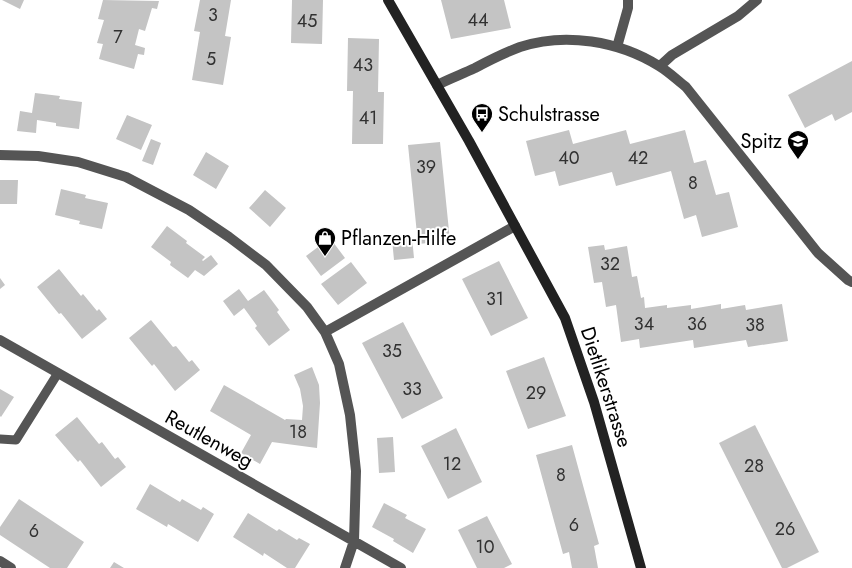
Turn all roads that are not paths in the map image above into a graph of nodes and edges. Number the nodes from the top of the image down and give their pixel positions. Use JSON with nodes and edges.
{"nodes":[{"id":1,"x":388,"y":0,"type":"edge"},
{"id":2,"x":628,"y":0,"type":"edge"},
{"id":3,"x":757,"y":0,"type":"edge"},
{"id":4,"x":617,"y":47,"type":"junction"},
{"id":5,"x":660,"y":66,"type":"junction"},
{"id":6,"x":437,"y":85,"type":"junction"},
{"id":7,"x":0,"y":155,"type":"edge"},
{"id":8,"x":515,"y":226,"type":"junction"},
{"id":9,"x":852,"y":282,"type":"edge"},
{"id":10,"x":325,"y":332,"type":"junction"},
{"id":11,"x":0,"y":340,"type":"edge"},
{"id":12,"x":58,"y":373,"type":"junction"},
{"id":13,"x":0,"y":439,"type":"edge"},
{"id":14,"x":354,"y":541,"type":"junction"},
{"id":15,"x":0,"y":561,"type":"edge"},
{"id":16,"x":11,"y":568,"type":"edge"},
{"id":17,"x":345,"y":568,"type":"edge"},
{"id":18,"x":401,"y":568,"type":"edge"},
{"id":19,"x":642,"y":568,"type":"edge"}],
"edges":[{"from":1,"to":6,"type":"street","name":"Dietlikerstrasse"},
{"from":2,"to":4,"type":"street"},
{"from":3,"to":5,"type":"street"},
{"from":4,"to":5,"type":"street"},
{"from":4,"to":6,"type":"street"},
{"from":5,"to":9,"type":"street"},
{"from":6,"to":8,"type":"street","name":"Dietlikerstrasse"},
{"from":7,"to":10,"type":"street"},
{"from":8,"to":10,"type":"street"},
{"from":8,"to":19,"type":"street","name":"Dietlikerstrasse"},
{"from":10,"to":14,"type":"street"},
{"from":11,"to":12,"type":"street","name":"Reutlenweg"},
{"from":12,"to":13,"type":"lane"},
{"from":12,"to":14,"type":"street","name":"Reutlenweg"},
{"from":14,"to":17,"type":"street"},
{"from":14,"to":18,"type":"street","name":"Reutlenweg"},
{"from":15,"to":16,"type":"street"}]}
